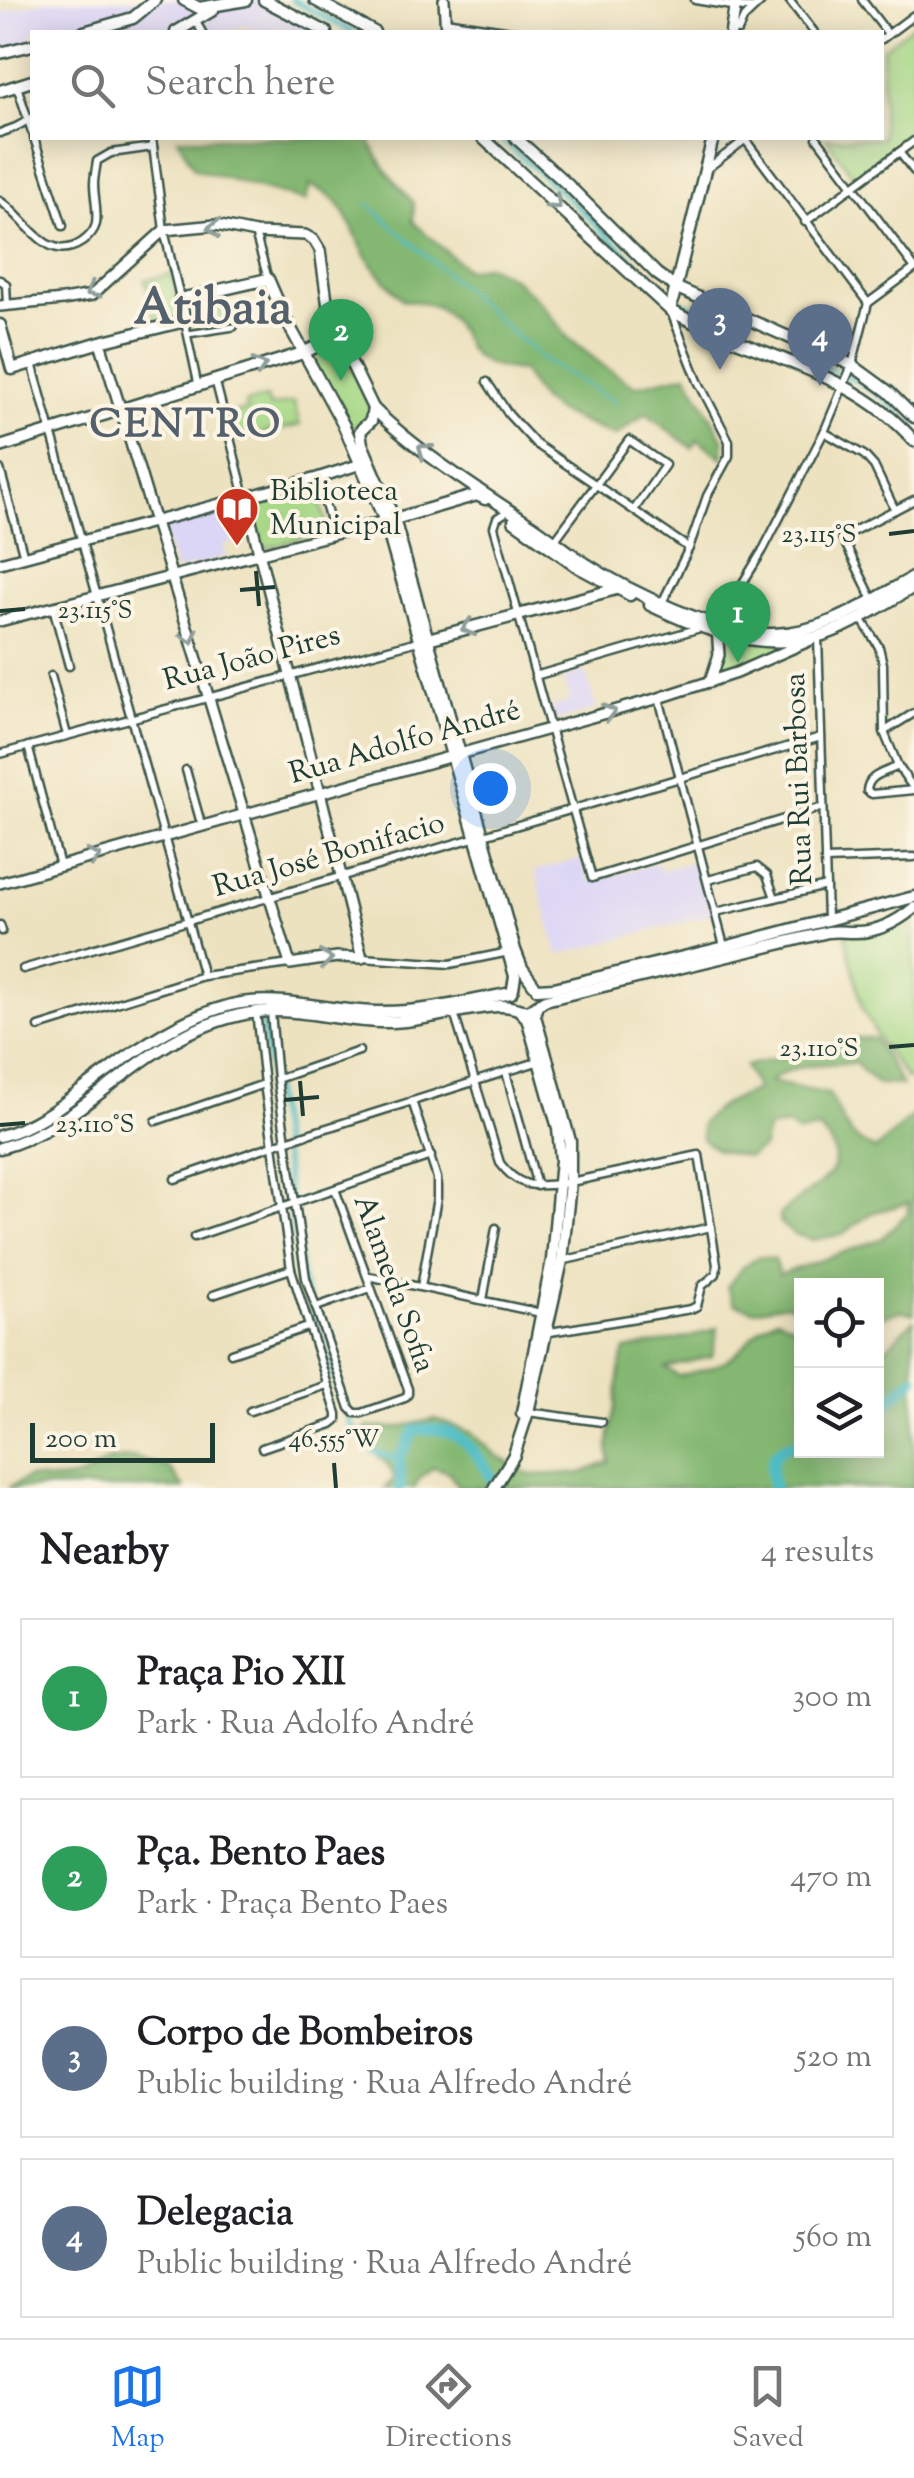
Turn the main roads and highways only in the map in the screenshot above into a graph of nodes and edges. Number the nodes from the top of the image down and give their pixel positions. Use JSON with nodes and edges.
{"nodes":[{"id":1,"x":246,"y":0,"type":"edge"},
{"id":2,"x":264,"y":0,"type":"edge"},
{"id":3,"x":315,"y":0,"type":"edge"},
{"id":4,"x":187,"y":1,"type":"edge"},
{"id":5,"x":152,"y":2,"type":"edge"},
{"id":6,"x":735,"y":3,"type":"edge"},
{"id":7,"x":223,"y":6,"type":"junction"},
{"id":8,"x":199,"y":27,"type":"edge"},
{"id":9,"x":92,"y":30,"type":"edge"},
{"id":10,"x":322,"y":30,"type":"edge"},
{"id":11,"x":370,"y":30,"type":"edge"},
{"id":12,"x":735,"y":30,"type":"edge"},
{"id":13,"x":30,"y":46,"type":"edge"},
{"id":14,"x":0,"y":53,"type":"edge"},
{"id":15,"x":30,"y":82,"type":"edge"},
{"id":16,"x":0,"y":91,"type":"edge"},
{"id":17,"x":485,"y":140,"type":"edge"},
{"id":18,"x":518,"y":140,"type":"edge"},
{"id":19,"x":713,"y":140,"type":"edge"},
{"id":20,"x":677,"y":295,"type":"junction"},
{"id":21,"x":0,"y":325,"type":"edge"},
{"id":22,"x":303,"y":353,"type":"junction"},
{"id":23,"x":6,"y":371,"type":"edge"},
{"id":24,"x":373,"y":408,"type":"junction"},
{"id":25,"x":914,"y":417,"type":"edge"},
{"id":26,"x":344,"y":426,"type":"junction"},
{"id":27,"x":363,"y":428,"type":"junction"},
{"id":28,"x":914,"y":441,"type":"edge"},
{"id":29,"x":0,"y":447,"type":"edge"},
{"id":30,"x":471,"y":484,"type":"junction"},
{"id":31,"x":466,"y":498,"type":"junction"},
{"id":32,"x":506,"y":512,"type":"junction"},
{"id":33,"x":390,"y":520,"type":"junction"},
{"id":34,"x":914,"y":577,"type":"edge"},
{"id":35,"x":914,"y":587,"type":"edge"},
{"id":36,"x":623,"y":588,"type":"junction"},
{"id":37,"x":660,"y":606,"type":"junction"},
{"id":38,"x":718,"y":629,"type":"junction"},
{"id":39,"x":422,"y":640,"type":"junction"},
{"id":40,"x":914,"y":897,"type":"edge"},
{"id":41,"x":880,"y":906,"type":"junction"},
{"id":42,"x":914,"y":908,"type":"edge"},
{"id":43,"x":846,"y":916,"type":"junction"},
{"id":44,"x":886,"y":926,"type":"junction"},
{"id":45,"x":846,"y":932,"type":"junction"},
{"id":46,"x":512,"y":951,"type":"junction"},
{"id":47,"x":535,"y":987,"type":"junction"},
{"id":48,"x":512,"y":991,"type":"junction"},
{"id":49,"x":537,"y":1005,"type":"junction"},
{"id":50,"x":270,"y":1006,"type":"junction"},
{"id":51,"x":255,"y":1007,"type":"junction"},
{"id":52,"x":517,"y":1008,"type":"junction"},
{"id":53,"x":542,"y":1060,"type":"junction"},
{"id":54,"x":0,"y":1136,"type":"edge"},
{"id":55,"x":0,"y":1148,"type":"edge"},
{"id":56,"x":494,"y":1488,"type":"edge"}],
"edges":[{"from":1,"to":7,"type":"main road"},
{"from":2,"to":10,"type":"main road"},
{"from":3,"to":11,"type":"main road"},
{"from":4,"to":7,"type":"main road"},
{"from":5,"to":9,"type":"main road"},
{"from":6,"to":12,"type":"main road"},
{"from":7,"to":8,"type":"main road"},
{"from":13,"to":14,"type":"main road"},
{"from":15,"to":16,"type":"main road"},
{"from":17,"to":20,"type":"main road","one_way":true},
{"from":18,"to":20,"type":"main road"},
{"from":19,"to":20,"type":"main road"},
{"from":20,"to":25,"type":"main road"},
{"from":20,"to":28,"type":"main road"},
{"from":21,"to":23,"type":"main road"},
{"from":22,"to":23,"type":"main road"},
{"from":22,"to":24,"type":"main road"},
{"from":22,"to":26,"type":"main road"},
{"from":29,"to":22,"type":"main road","one_way":true},
{"from":24,"to":27,"type":"main road"},
{"from":30,"to":24,"type":"main road","one_way":true},
{"from":26,"to":27,"type":"main road"},
{"from":26,"to":33,"type":"main road"},
{"from":27,"to":33,"type":"main road"},
{"from":30,"to":31,"type":"main road"},
{"from":30,"to":32,"type":"main road"},
{"from":31,"to":32,"type":"main road"},
{"from":31,"to":33,"type":"main road"},
{"from":32,"to":36,"type":"main road"},
{"from":33,"to":39,"type":"main road"},
{"from":34,"to":38,"type":"main road"},
{"from":35,"to":38,"type":"main road"},
{"from":36,"to":37,"type":"main road"},
{"from":36,"to":39,"type":"main road","name":"Rua João Pires","one_way":true},
{"from":37,"to":38,"type":"main road"},
{"from":37,"to":38,"type":"main road"},
{"from":39,"to":46,"type":"main road"},
{"from":40,"to":41,"type":"main road"},
{"from":41,"to":43,"type":"main road"},
{"from":41,"to":44,"type":"main road"},
{"from":42,"to":44,"type":"main road"},
{"from":43,"to":45,"type":"main road"},
{"from":43,"to":47,"type":"main road"},
{"from":44,"to":45,"type":"main road"},
{"from":45,"to":49,"type":"main road"},
{"from":46,"to":47,"type":"main road"},
{"from":46,"to":48,"type":"main road"},
{"from":47,"to":48,"type":"main road"},
{"from":47,"to":49,"type":"main road"},
{"from":48,"to":50,"type":"main road"},
{"from":48,"to":52,"type":"main road"},
{"from":49,"to":52,"type":"main road"},
{"from":49,"to":53,"type":"main road"},
{"from":50,"to":51,"type":"main road"},
{"from":50,"to":52,"type":"main road"},
{"from":51,"to":54,"type":"main road"},
{"from":51,"to":55,"type":"main road"},
{"from":52,"to":53,"type":"main road"},
{"from":53,"to":56,"type":"main road"}]}
